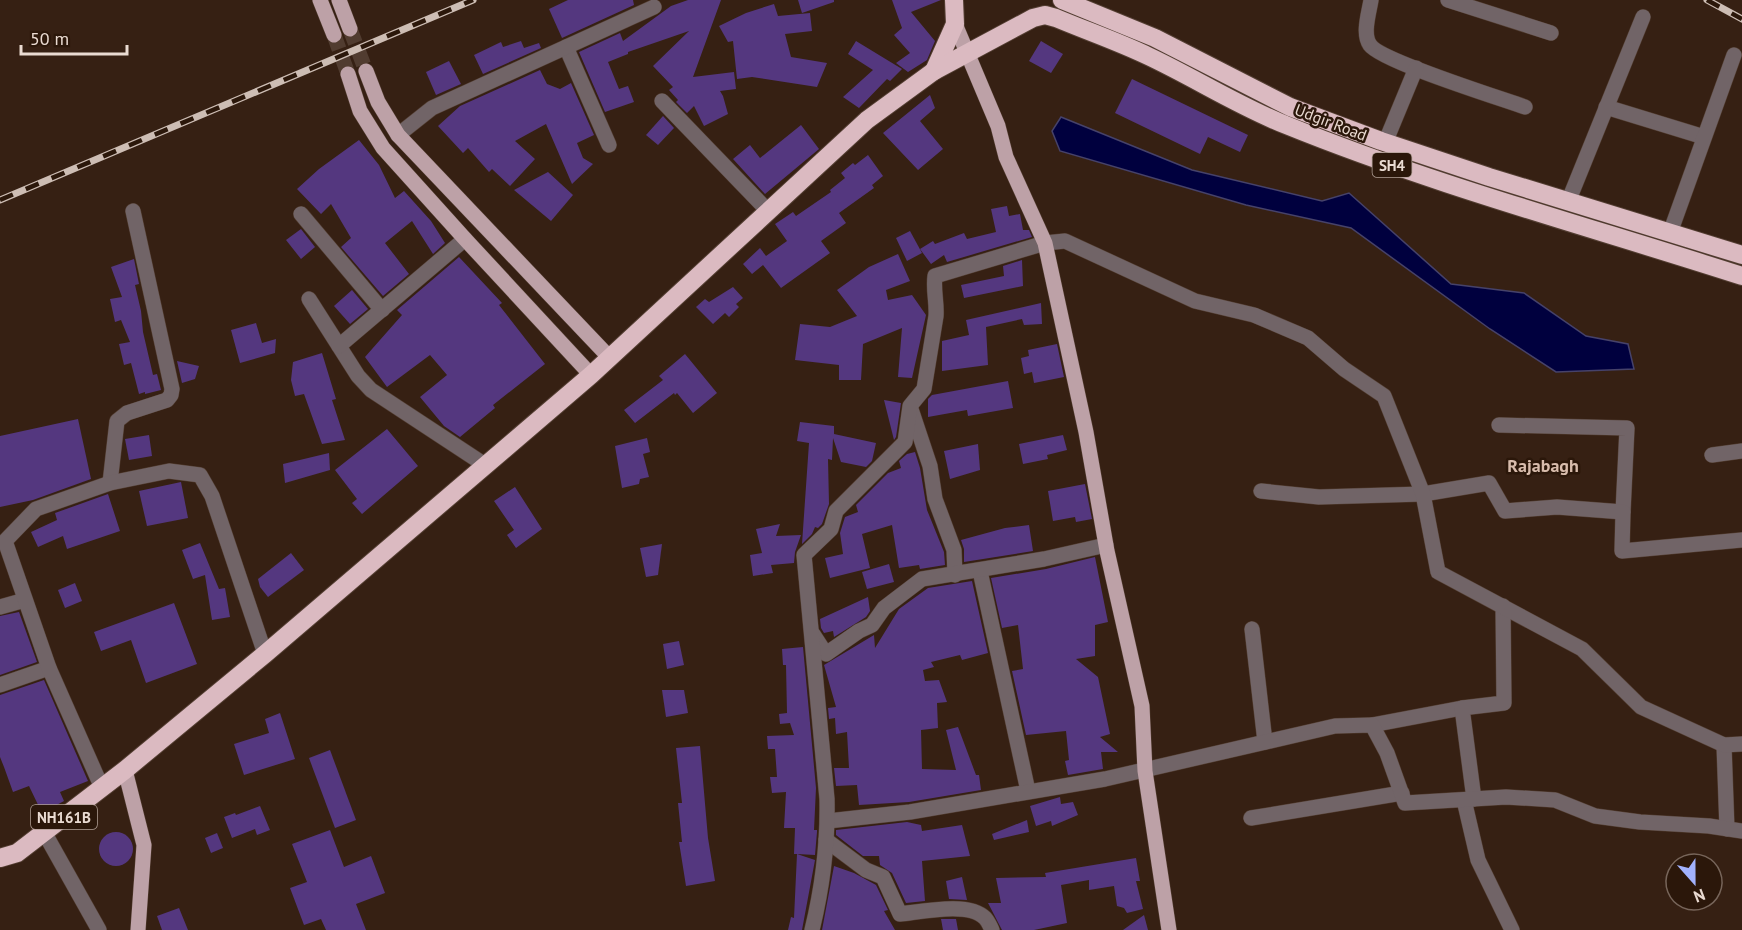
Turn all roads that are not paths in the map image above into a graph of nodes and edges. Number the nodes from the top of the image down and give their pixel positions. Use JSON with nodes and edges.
{"nodes":[{"id":1,"x":320,"y":0,"type":"edge"},
{"id":2,"x":339,"y":0,"type":"edge"},
{"id":3,"x":954,"y":0,"type":"edge"},
{"id":4,"x":1062,"y":0,"type":"edge"},
{"id":5,"x":1371,"y":0,"type":"edge"},
{"id":6,"x":1448,"y":0,"type":"edge"},
{"id":7,"x":654,"y":7,"type":"dead end"},
{"id":8,"x":1643,"y":17,"type":"dead end"},
{"id":9,"x":956,"y":24,"type":"junction"},
{"id":10,"x":350,"y":28,"type":"tunnel mouth"},
{"id":11,"x":1551,"y":33,"type":"dead end"},
{"id":12,"x":334,"y":35,"type":"tunnel mouth"},
{"id":13,"x":566,"y":47,"type":"junction"},
{"id":14,"x":967,"y":54,"type":"junction"},
{"id":15,"x":1734,"y":55,"type":"dead end"},
{"id":16,"x":1416,"y":68,"type":"junction"},
{"id":17,"x":934,"y":71,"type":"junction"},
{"id":18,"x":366,"y":72,"type":"tunnel mouth"},
{"id":19,"x":348,"y":74,"type":"tunnel mouth"},
{"id":20,"x":662,"y":101,"type":"dead end"},
{"id":21,"x":1525,"y":107,"type":"dead end"},
{"id":22,"x":1606,"y":107,"type":"junction"},
{"id":23,"x":398,"y":135,"type":"junction"},
{"id":24,"x":1704,"y":137,"type":"junction"},
{"id":25,"x":1385,"y":143,"type":"junction"},
{"id":26,"x":609,"y":145,"type":"dead end"},
{"id":27,"x":1568,"y":202,"type":"junction"},
{"id":28,"x":132,"y":211,"type":"dead end"},
{"id":29,"x":769,"y":212,"type":"junction"},
{"id":30,"x":301,"y":214,"type":"dead end"},
{"id":31,"x":1670,"y":233,"type":"junction"},
{"id":32,"x":465,"y":239,"type":"junction"},
{"id":33,"x":1045,"y":243,"type":"junction"},
{"id":34,"x":1742,"y":255,"type":"edge"},
{"id":35,"x":1742,"y":276,"type":"edge"},
{"id":36,"x":309,"y":299,"type":"dead end"},
{"id":37,"x":382,"y":310,"type":"junction"},
{"id":38,"x":339,"y":346,"type":"junction"},
{"id":39,"x":609,"y":357,"type":"junction"},
{"id":40,"x":591,"y":375,"type":"junction"},
{"id":41,"x":910,"y":406,"type":"junction"},
{"id":42,"x":1499,"y":425,"type":"dead end"},
{"id":43,"x":1742,"y":451,"type":"edge"},
{"id":44,"x":1712,"y":455,"type":"dead end"},
{"id":45,"x":485,"y":465,"type":"junction"},
{"id":46,"x":110,"y":483,"type":"junction"},
{"id":47,"x":1261,"y":491,"type":"dead end"},
{"id":48,"x":1424,"y":494,"type":"junction"},
{"id":49,"x":1623,"y":512,"type":"junction"},
{"id":50,"x":1742,"y":540,"type":"edge"},
{"id":51,"x":3,"y":542,"type":"edge"},
{"id":52,"x":1106,"y":546,"type":"junction"},
{"id":53,"x":980,"y":570,"type":"junction"},
{"id":54,"x":955,"y":575,"type":"junction"},
{"id":55,"x":25,"y":600,"type":"junction"},
{"id":56,"x":1503,"y":606,"type":"junction"},
{"id":57,"x":0,"y":607,"type":"edge"},
{"id":58,"x":1252,"y":629,"type":"dead end"},
{"id":59,"x":812,"y":632,"type":"junction"},
{"id":60,"x":265,"y":654,"type":"junction"},
{"id":61,"x":49,"y":668,"type":"junction"},
{"id":62,"x":0,"y":685,"type":"edge"},
{"id":63,"x":1462,"y":708,"type":"junction"},
{"id":64,"x":1372,"y":725,"type":"junction"},
{"id":65,"x":1264,"y":742,"type":"junction"},
{"id":66,"x":1742,"y":744,"type":"edge"},
{"id":67,"x":1724,"y":745,"type":"junction"},
{"id":68,"x":125,"y":770,"type":"junction"},
{"id":69,"x":1145,"y":771,"type":"junction"},
{"id":70,"x":102,"y":788,"type":"junction"},
{"id":71,"x":1028,"y":790,"type":"junction"},
{"id":72,"x":1402,"y":793,"type":"junction"},
{"id":73,"x":1469,"y":800,"type":"junction"},
{"id":74,"x":1251,"y":818,"type":"dead end"},
{"id":75,"x":828,"y":822,"type":"junction"},
{"id":76,"x":1735,"y":830,"type":"edge"},
{"id":77,"x":44,"y":832,"type":"junction"},
{"id":78,"x":826,"y":840,"type":"junction"},
{"id":79,"x":0,"y":858,"type":"edge"},
{"id":80,"x":99,"y":930,"type":"edge"},
{"id":81,"x":138,"y":930,"type":"edge"},
{"id":82,"x":812,"y":930,"type":"edge"},
{"id":83,"x":992,"y":930,"type":"edge"},
{"id":84,"x":1169,"y":930,"type":"edge"},
{"id":85,"x":1512,"y":930,"type":"edge"}],
"edges":[{"from":1,"to":12,"type":"main road"},
{"from":2,"to":10,"type":"main road"},
{"from":3,"to":9,"type":"highway"},
{"from":4,"to":25,"type":"highway","name":"Udgir Road","number":"SH4"},
{"from":5,"to":16,"type":"street"},
{"from":6,"to":11,"type":"street"},
{"from":7,"to":13,"type":"street"},
{"from":8,"to":22,"type":"street"},
{"from":9,"to":14,"type":"main road"},
{"from":9,"to":17,"type":"highway"},
{"from":13,"to":23,"type":"street"},
{"from":13,"to":26,"type":"street"},
{"from":14,"to":17,"type":"highway"},
{"from":14,"to":33,"type":"main road"},
{"from":14,"to":35,"type":"highway","name":"Udgir Road","number":"SH4"},
{"from":15,"to":24,"type":"street"},
{"from":16,"to":21,"type":"street"},
{"from":16,"to":25,"type":"street"},
{"from":17,"to":29,"type":"highway"},
{"from":18,"to":23,"type":"main road"},
{"from":19,"to":32,"type":"main road"},
{"from":20,"to":29,"type":"street"},
{"from":22,"to":24,"type":"street"},
{"from":22,"to":27,"type":"street"},
{"from":23,"to":39,"type":"main road"},
{"from":24,"to":31,"type":"street"},
{"from":25,"to":27,"type":"highway","name":"Udgir Road","number":"SH4"},
{"from":27,"to":31,"type":"highway","name":"Udgir Road","number":"SH4"},
{"from":28,"to":46,"type":"street"},
{"from":29,"to":39,"type":"highway"},
{"from":30,"to":37,"type":"street"},
{"from":31,"to":34,"type":"highway","name":"Udgir Road","number":"SH4"},
{"from":32,"to":37,"type":"street"},
{"from":32,"to":40,"type":"main road"},
{"from":33,"to":41,"type":"street"},
{"from":33,"to":48,"type":"street"},
{"from":33,"to":52,"type":"main road"},
{"from":36,"to":38,"type":"street"},
{"from":37,"to":38,"type":"street"},
{"from":38,"to":45,"type":"street"},
{"from":39,"to":40,"type":"highway"},
{"from":40,"to":45,"type":"highway"},
{"from":41,"to":54,"type":"street"},
{"from":41,"to":59,"type":"street"},
{"from":42,"to":49,"type":"street"},
{"from":43,"to":44,"type":"street"},
{"from":45,"to":60,"type":"highway"},
{"from":46,"to":51,"type":"street"},
{"from":46,"to":60,"type":"street"},
{"from":47,"to":48,"type":"street"},
{"from":48,"to":49,"type":"street"},
{"from":48,"to":56,"type":"street"},
{"from":49,"to":50,"type":"street"},
{"from":51,"to":55,"type":"street"},
{"from":52,"to":53,"type":"street"},
{"from":52,"to":69,"type":"main road"},
{"from":53,"to":54,"type":"street"},
{"from":53,"to":71,"type":"street"},
{"from":54,"to":59,"type":"street"},
{"from":55,"to":57,"type":"street"},
{"from":55,"to":61,"type":"street"},
{"from":56,"to":63,"type":"street"},
{"from":56,"to":67,"type":"street"},
{"from":58,"to":65,"type":"street"},
{"from":59,"to":75,"type":"street"},
{"from":60,"to":68,"type":"highway"},
{"from":61,"to":62,"type":"street"},
{"from":61,"to":70,"type":"street"},
{"from":63,"to":64,"type":"street"},
{"from":63,"to":73,"type":"street"},
{"from":64,"to":65,"type":"street"},
{"from":64,"to":72,"type":"street"},
{"from":65,"to":69,"type":"street"},
{"from":66,"to":67,"type":"street"},
{"from":67,"to":76,"type":"street"},
{"from":68,"to":70,"type":"highway","number":"NH161B"},
{"from":68,"to":81,"type":"main road"},
{"from":69,"to":71,"type":"street"},
{"from":69,"to":84,"type":"main road"},
{"from":70,"to":77,"type":"highway","number":"NH161B"},
{"from":71,"to":75,"type":"street"},
{"from":72,"to":73,"type":"street"},
{"from":72,"to":74,"type":"street"},
{"from":73,"to":76,"type":"street"},
{"from":73,"to":85,"type":"street"},
{"from":75,"to":78,"type":"street"},
{"from":77,"to":79,"type":"highway","number":"NH161B"},
{"from":77,"to":80,"type":"street"},
{"from":78,"to":82,"type":"street"},
{"from":78,"to":83,"type":"street"}]}
